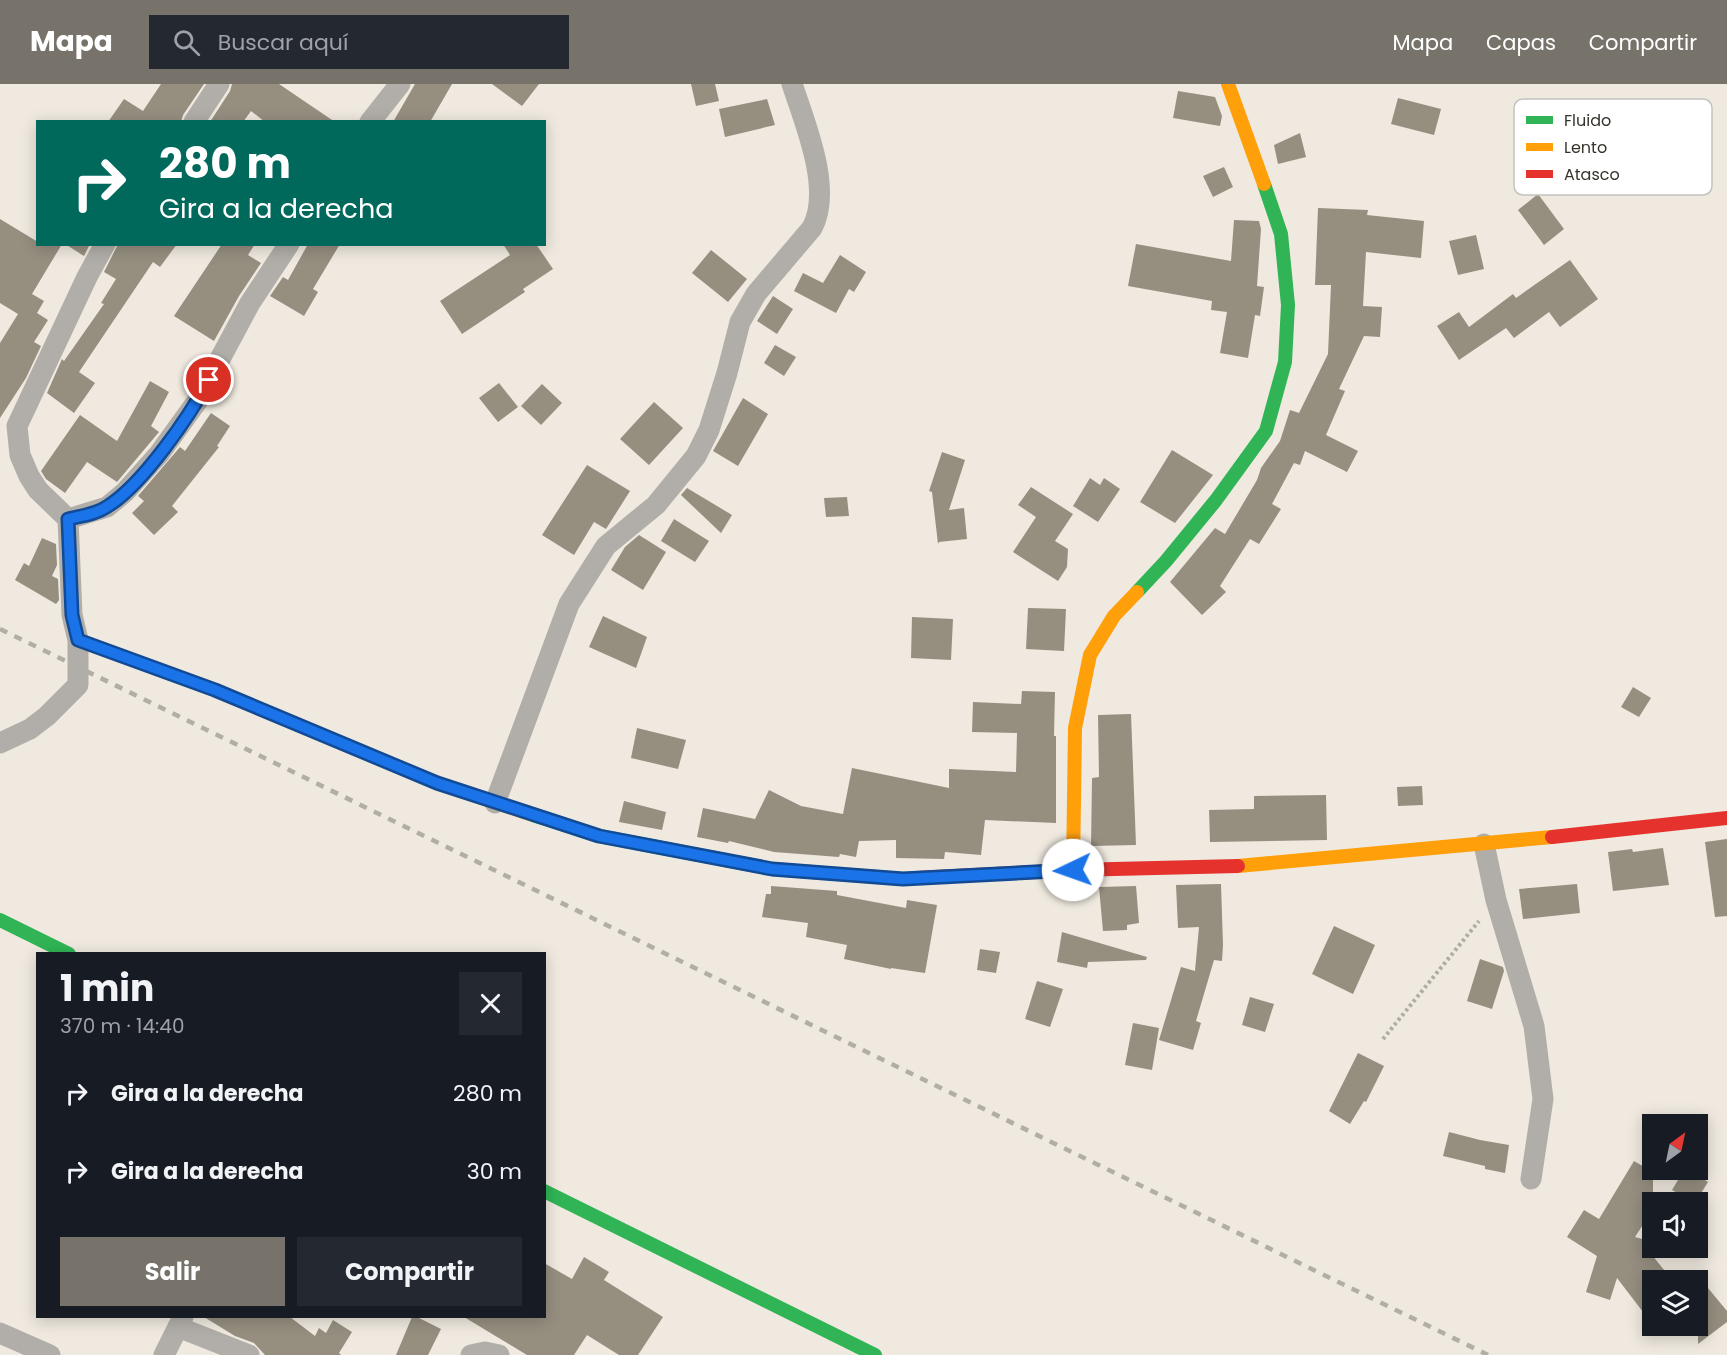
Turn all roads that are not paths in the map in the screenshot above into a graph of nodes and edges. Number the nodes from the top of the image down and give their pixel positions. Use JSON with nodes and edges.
{"nodes":[{"id":1,"x":219,"y":84,"type":"edge"},
{"id":2,"x":400,"y":84,"type":"edge"},
{"id":3,"x":792,"y":84,"type":"edge"},
{"id":4,"x":1228,"y":84,"type":"edge"},
{"id":5,"x":195,"y":120,"type":"edge"},
{"id":6,"x":372,"y":120,"type":"edge"},
{"id":7,"x":104,"y":246,"type":"edge"},
{"id":8,"x":288,"y":246,"type":"edge"},
{"id":9,"x":10,"y":452,"type":"edge"},
{"id":10,"x":68,"y":519,"type":"junction"},
{"id":11,"x":78,"y":640,"type":"junction"},
{"id":12,"x":0,"y":743,"type":"edge"},
{"id":13,"x":495,"y":803,"type":"junction"},
{"id":14,"x":1727,"y":818,"type":"edge"},
{"id":15,"x":1484,"y":844,"type":"junction"},
{"id":16,"x":1073,"y":870,"type":"junction"},
{"id":17,"x":0,"y":920,"type":"edge"},
{"id":18,"x":65,"y":952,"type":"edge"},
{"id":19,"x":1530,"y":1179,"type":"dead end"},
{"id":20,"x":546,"y":1192,"type":"edge"},
{"id":21,"x":181,"y":1322,"type":"edge"},
{"id":22,"x":0,"y":1333,"type":"edge"},
{"id":23,"x":50,"y":1355,"type":"edge"},
{"id":24,"x":164,"y":1355,"type":"edge"},
{"id":25,"x":249,"y":1355,"type":"edge"},
{"id":26,"x":471,"y":1355,"type":"edge"},
{"id":27,"x":499,"y":1355,"type":"edge"},
{"id":28,"x":875,"y":1355,"type":"edge"}],
"edges":[{"from":1,"to":5,"type":"street"},
{"from":2,"to":6,"type":"street"},
{"from":3,"to":13,"type":"street"},
{"from":4,"to":16,"type":"street"},
{"from":7,"to":9,"type":"street"},
{"from":8,"to":10,"type":"street"},
{"from":9,"to":10,"type":"street"},
{"from":10,"to":11,"type":"street"},
{"from":11,"to":12,"type":"street"},
{"from":11,"to":13,"type":"street"},
{"from":13,"to":16,"type":"street"},
{"from":14,"to":15,"type":"street"},
{"from":15,"to":16,"type":"street"},
{"from":15,"to":19,"type":"street"},
{"from":17,"to":18,"type":"street"},
{"from":20,"to":28,"type":"street"},
{"from":21,"to":24,"type":"street"},
{"from":21,"to":25,"type":"street"},
{"from":22,"to":23,"type":"street"},
{"from":26,"to":27,"type":"street"}]}
